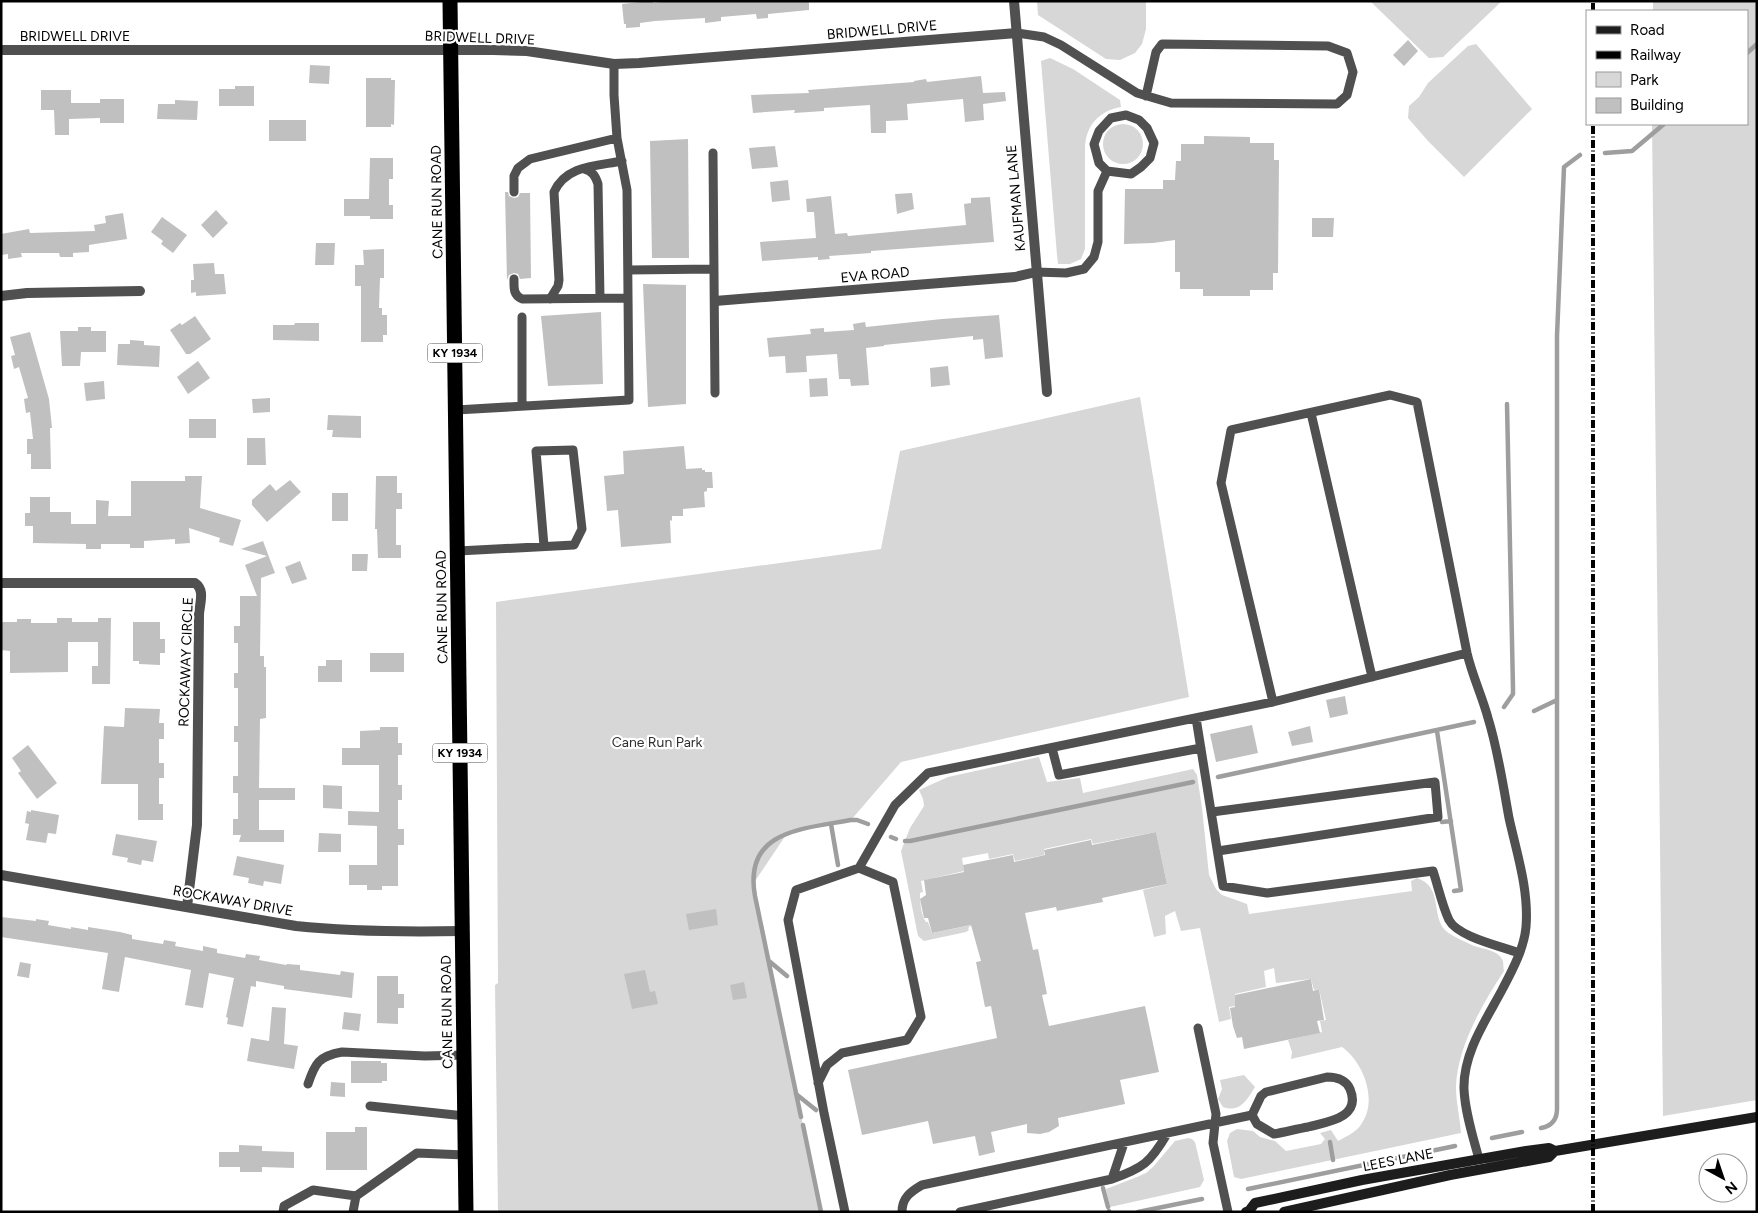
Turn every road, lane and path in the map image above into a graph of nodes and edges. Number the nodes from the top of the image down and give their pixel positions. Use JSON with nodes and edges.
{"nodes":[{"id":1,"x":450,"y":1,"type":"edge"},
{"id":2,"x":1014,"y":1,"type":"edge"},
{"id":3,"x":1017,"y":33,"type":"junction"},
{"id":4,"x":1,"y":50,"type":"edge"},
{"id":5,"x":451,"y":50,"type":"junction"},
{"id":6,"x":614,"y":64,"type":"junction"},
{"id":7,"x":1146,"y":96,"type":"junction"},
{"id":8,"x":617,"y":138,"type":"junction"},
{"id":9,"x":713,"y":154,"type":"dead end"},
{"id":10,"x":622,"y":161,"type":"junction"},
{"id":11,"x":583,"y":169,"type":"junction"},
{"id":12,"x":1108,"y":172,"type":"junction"},
{"id":13,"x":514,"y":192,"type":"dead end"},
{"id":14,"x":714,"y":269,"type":"junction"},
{"id":15,"x":628,"y":270,"type":"junction"},
{"id":16,"x":1036,"y":272,"type":"junction"},
{"id":17,"x":514,"y":279,"type":"dead end"},
{"id":18,"x":140,"y":291,"type":"dead end"},
{"id":19,"x":1,"y":296,"type":"edge"},
{"id":20,"x":600,"y":298,"type":"junction"},
{"id":21,"x":628,"y":298,"type":"junction"},
{"id":22,"x":550,"y":299,"type":"junction"},
{"id":23,"x":715,"y":301,"type":"junction"},
{"id":24,"x":522,"y":317,"type":"dead end"},
{"id":25,"x":1046,"y":392,"type":"dead end"},
{"id":26,"x":715,"y":393,"type":"dead end"},
{"id":27,"x":522,"y":406,"type":"junction"},
{"id":28,"x":456,"y":410,"type":"junction"},
{"id":29,"x":1311,"y":412,"type":"junction"},
{"id":30,"x":544,"y":546,"type":"junction"},
{"id":31,"x":458,"y":552,"type":"junction"},
{"id":32,"x":1,"y":583,"type":"edge"},
{"id":33,"x":1468,"y":653,"type":"junction"},
{"id":34,"x":1372,"y":677,"type":"junction"},
{"id":35,"x":1273,"y":702,"type":"junction"},
{"id":36,"x":1196,"y":718,"type":"junction"},
{"id":37,"x":1052,"y":748,"type":"junction"},
{"id":38,"x":1201,"y":748,"type":"junction"},
{"id":39,"x":1212,"y":812,"type":"junction"},
{"id":40,"x":1218,"y":851,"type":"junction"},
{"id":41,"x":859,"y":868,"type":"junction"},
{"id":42,"x":1,"y":875,"type":"edge"},
{"id":43,"x":187,"y":907,"type":"junction"},
{"id":44,"x":462,"y":931,"type":"junction"},
{"id":45,"x":1519,"y":953,"type":"junction"},
{"id":46,"x":1198,"y":1028,"type":"dead end"},
{"id":47,"x":464,"y":1055,"type":"junction"},
{"id":48,"x":818,"y":1083,"type":"junction"},
{"id":49,"x":308,"y":1084,"type":"dead end"},
{"id":50,"x":370,"y":1106,"type":"dead end"},
{"id":51,"x":1252,"y":1115,"type":"junction"},
{"id":52,"x":465,"y":1116,"type":"junction"},
{"id":53,"x":1757,"y":1117,"type":"edge"},
{"id":54,"x":1215,"y":1124,"type":"junction"},
{"id":55,"x":1168,"y":1134,"type":"junction"},
{"id":56,"x":1124,"y":1143,"type":"junction"},
{"id":57,"x":1555,"y":1151,"type":"junction"},
{"id":58,"x":466,"y":1155,"type":"junction"},
{"id":59,"x":1479,"y":1159,"type":"junction"},
{"id":60,"x":1112,"y":1179,"type":"junction"},
{"id":61,"x":356,"y":1196,"type":"junction"},
{"id":62,"x":283,"y":1212,"type":"edge"},
{"id":63,"x":353,"y":1212,"type":"edge"},
{"id":64,"x":466,"y":1212,"type":"edge"},
{"id":65,"x":845,"y":1212,"type":"edge"},
{"id":66,"x":902,"y":1212,"type":"edge"},
{"id":67,"x":960,"y":1212,"type":"edge"},
{"id":68,"x":1228,"y":1212,"type":"edge"},
{"id":69,"x":1248,"y":1212,"type":"edge"},
{"id":70,"x":1284,"y":1212,"type":"edge"}],
"edges":[{"from":1,"to":5,"type":"highway","name":"CANE RUN ROAD","number":"KY 1934"},
{"from":2,"to":3,"type":"street","name":"KAUFMAN LANE"},
{"from":3,"to":6,"type":"street","name":"BRIDWELL DRIVE"},
{"from":3,"to":7,"type":"lane"},
{"from":3,"to":16,"type":"street","name":"KAUFMAN LANE"},
{"from":4,"to":5,"type":"street","name":"BRIDWELL DRIVE"},
{"from":5,"to":6,"type":"street","name":"BRIDWELL DRIVE"},
{"from":5,"to":28,"type":"highway","name":"CANE RUN ROAD","number":"KY 1934"},
{"from":6,"to":8,"type":"lane"},
{"from":7,"to":7,"type":"lane"},
{"from":8,"to":10,"type":"lane"},
{"from":8,"to":13,"type":"lane"},
{"from":9,"to":14,"type":"lane"},
{"from":10,"to":11,"type":"lane"},
{"from":10,"to":15,"type":"lane"},
{"from":11,"to":20,"type":"lane"},
{"from":11,"to":22,"type":"lane"},
{"from":12,"to":12,"type":"lane"},
{"from":12,"to":16,"type":"lane"},
{"from":14,"to":15,"type":"lane"},
{"from":14,"to":23,"type":"lane"},
{"from":15,"to":21,"type":"lane"},
{"from":16,"to":23,"type":"street","name":"EVA ROAD"},
{"from":16,"to":25,"type":"street","name":"KAUFMAN LANE"},
{"from":17,"to":22,"type":"lane"},
{"from":18,"to":19,"type":"street"},
{"from":20,"to":21,"type":"lane"},
{"from":20,"to":22,"type":"lane"},
{"from":21,"to":27,"type":"lane"},
{"from":23,"to":26,"type":"lane"},
{"from":24,"to":27,"type":"lane"},
{"from":27,"to":28,"type":"lane"},
{"from":28,"to":31,"type":"highway","name":"CANE RUN ROAD","number":"KY 1934"},
{"from":29,"to":33,"type":"lane"},
{"from":29,"to":34,"type":"lane"},
{"from":29,"to":35,"type":"lane"},
{"from":30,"to":30,"type":"lane"},
{"from":30,"to":31,"type":"lane"},
{"from":31,"to":44,"type":"highway","name":"CANE RUN ROAD","number":"KY 1934"},
{"from":32,"to":43,"type":"street","name":"ROCKAWAY CIRCLE"},
{"from":33,"to":34,"type":"lane"},
{"from":33,"to":45,"type":"lane"},
{"from":34,"to":35,"type":"lane"},
{"from":35,"to":36,"type":"lane"},
{"from":36,"to":37,"type":"lane"},
{"from":36,"to":38,"type":"lane"},
{"from":37,"to":38,"type":"lane"},
{"from":37,"to":41,"type":"lane"},
{"from":38,"to":39,"type":"lane"},
{"from":39,"to":40,"type":"lane"},
{"from":39,"to":40,"type":"lane"},
{"from":40,"to":45,"type":"lane"},
{"from":41,"to":48,"type":"lane"},
{"from":41,"to":48,"type":"lane"},
{"from":42,"to":43,"type":"street","name":"ROCKAWAY DRIVE"},
{"from":43,"to":44,"type":"street","name":"ROCKAWAY DRIVE"},
{"from":44,"to":47,"type":"highway","name":"CANE RUN ROAD","number":"KY 1934"},
{"from":45,"to":59,"type":"lane"},
{"from":46,"to":54,"type":"lane"},
{"from":47,"to":49,"type":"lane"},
{"from":47,"to":52,"type":"highway","name":"CANE RUN ROAD","number":"KY 1934"},
{"from":48,"to":65,"type":"lane"},
{"from":50,"to":52,"type":"lane"},
{"from":51,"to":51,"type":"lane"},
{"from":51,"to":54,"type":"lane"},
{"from":52,"to":58,"type":"highway","name":"CANE RUN ROAD","number":"KY 1934"},
{"from":53,"to":57,"type":"street","name":"LEES LANE"},
{"from":54,"to":55,"type":"lane"},
{"from":54,"to":68,"type":"lane"},
{"from":55,"to":56,"type":"lane"},
{"from":55,"to":60,"type":"lane"},
{"from":56,"to":60,"type":"lane"},
{"from":56,"to":66,"type":"lane"},
{"from":57,"to":59,"type":"street","name":"LEES LANE"},
{"from":57,"to":70,"type":"street","name":"LEES LANE"},
{"from":58,"to":61,"type":"lane"},
{"from":58,"to":64,"type":"highway","name":"CANE RUN ROAD","number":"KY 1934"},
{"from":59,"to":69,"type":"street","name":"LEES LANE"},
{"from":60,"to":67,"type":"lane"},
{"from":61,"to":62,"type":"lane"},
{"from":61,"to":63,"type":"lane"}]}
